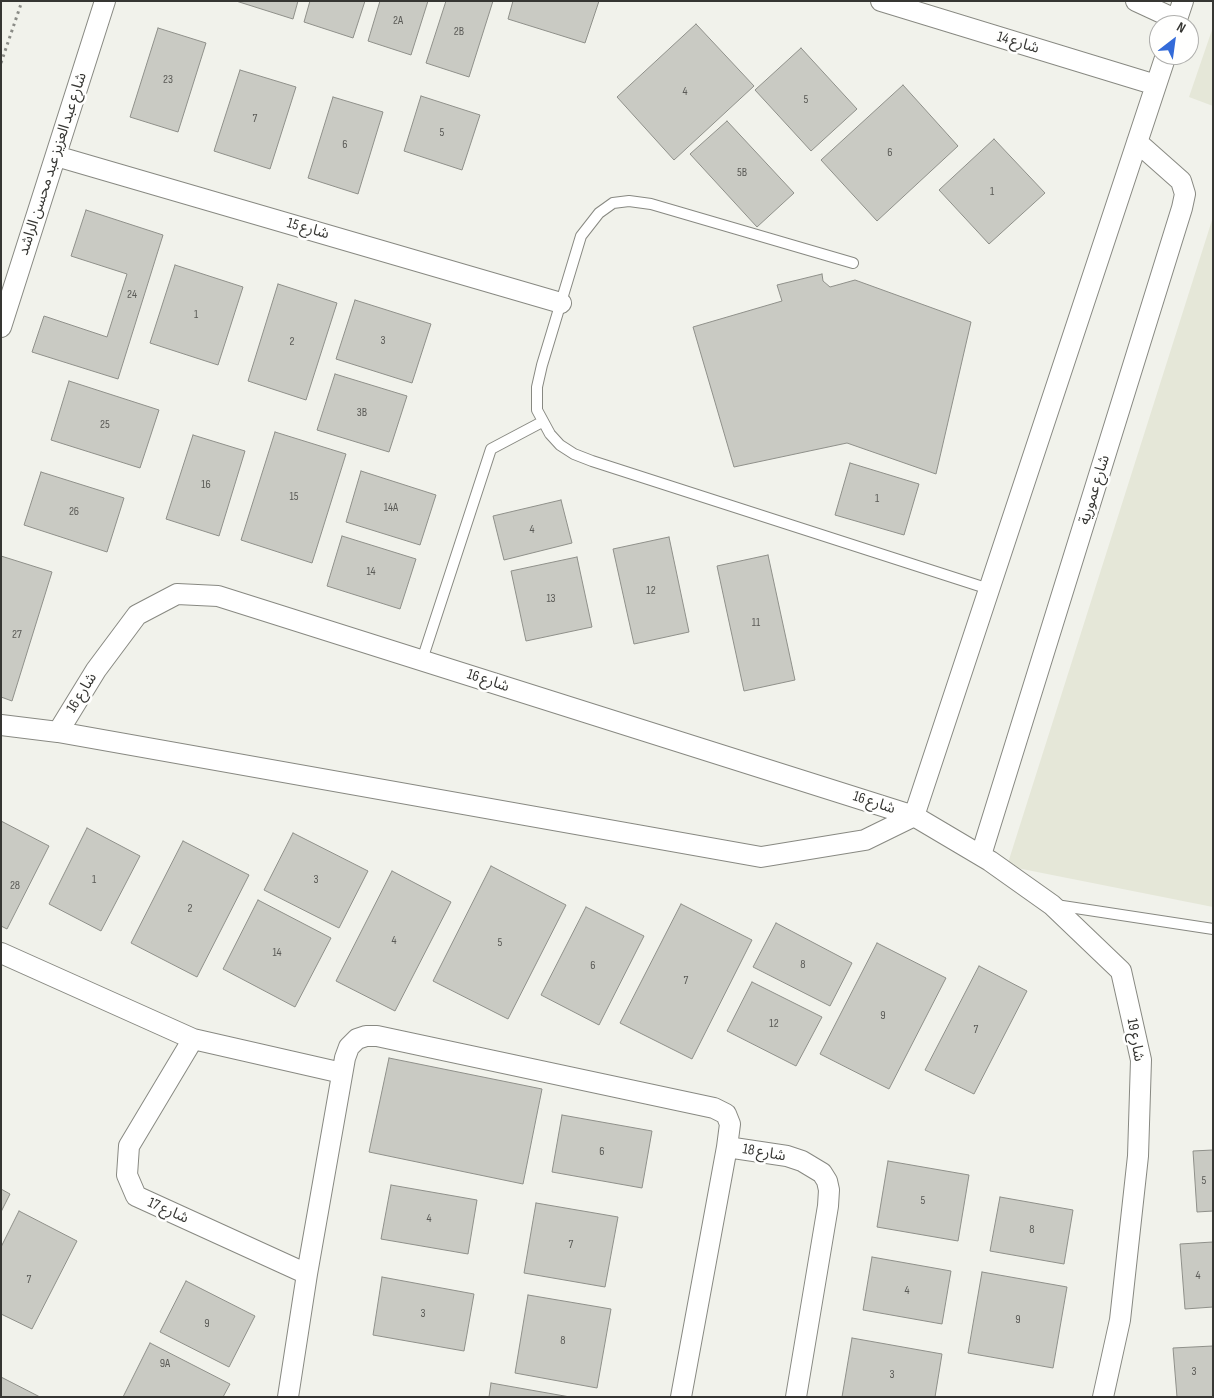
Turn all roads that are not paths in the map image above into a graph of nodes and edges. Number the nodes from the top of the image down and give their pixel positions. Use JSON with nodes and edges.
{"nodes":[{"id":1,"x":105,"y":1,"type":"edge"},
{"id":2,"x":881,"y":1,"type":"edge"},
{"id":3,"x":1136,"y":1,"type":"edge"},
{"id":4,"x":1179,"y":15,"type":"edge"},
{"id":5,"x":1163,"y":65,"type":"edge"},
{"id":6,"x":1156,"y":85,"type":"junction"},
{"id":7,"x":1137,"y":142,"type":"junction"},
{"id":8,"x":56,"y":156,"type":"junction"},
{"id":9,"x":853,"y":263,"type":"dead end"},
{"id":10,"x":561,"y":303,"type":"junction"},
{"id":11,"x":1,"y":327,"type":"edge"},
{"id":12,"x":542,"y":422,"type":"junction"},
{"id":13,"x":990,"y":589,"type":"junction"},
{"id":14,"x":422,"y":660,"type":"junction"},
{"id":15,"x":1,"y":725,"type":"edge"},
{"id":16,"x":58,"y":732,"type":"junction"},
{"id":17,"x":914,"y":816,"type":"junction"},
{"id":18,"x":981,"y":855,"type":"junction"},
{"id":19,"x":1052,"y":905,"type":"junction"},
{"id":20,"x":1213,"y":930,"type":"edge"},
{"id":21,"x":1,"y":954,"type":"edge"},
{"id":22,"x":194,"y":1039,"type":"junction"},
{"id":23,"x":342,"y":1073,"type":"junction"},
{"id":24,"x":727,"y":1147,"type":"junction"},
{"id":25,"x":307,"y":1274,"type":"junction"},
{"id":26,"x":288,"y":1397,"type":"edge"},
{"id":27,"x":682,"y":1397,"type":"edge"},
{"id":28,"x":796,"y":1397,"type":"edge"},
{"id":29,"x":1103,"y":1397,"type":"edge"}],
"edges":[{"from":1,"to":8,"type":"street","name":"شارع عبد العزيز عبد محسن الراشد"},
{"from":2,"to":6,"type":"street","name":"شارع 14"},
{"from":3,"to":4,"type":"street"},
{"from":5,"to":6,"type":"street"},
{"from":6,"to":7,"type":"street"},
{"from":7,"to":13,"type":"street"},
{"from":7,"to":18,"type":"street","name":"شارع عمورية"},
{"from":8,"to":10,"type":"street","name":"شارع 15"},
{"from":8,"to":11,"type":"street","name":"شارع عبد العزيز عبد محسن الراشد"},
{"from":9,"to":10,"type":"lane"},
{"from":10,"to":12,"type":"lane"},
{"from":12,"to":13,"type":"lane"},
{"from":12,"to":14,"type":"lane"},
{"from":13,"to":17,"type":"street"},
{"from":14,"to":16,"type":"street","name":"شارع 16"},
{"from":14,"to":17,"type":"street","name":"شارع 16"},
{"from":15,"to":16,"type":"street","name":"شارع 16"},
{"from":16,"to":17,"type":"street","name":"شارع 16"},
{"from":17,"to":18,"type":"street","name":"شارع 19"},
{"from":18,"to":19,"type":"street","name":"شارع 19"},
{"from":19,"to":20,"type":"lane"},
{"from":19,"to":29,"type":"street","name":"شارع 19"},
{"from":21,"to":22,"type":"street"},
{"from":22,"to":23,"type":"street"},
{"from":22,"to":25,"type":"street","name":"شارع 17"},
{"from":23,"to":24,"type":"street"},
{"from":23,"to":25,"type":"street"},
{"from":24,"to":27,"type":"street","name":"شارع 18"},
{"from":24,"to":28,"type":"street","name":"شارع 18"},
{"from":25,"to":26,"type":"street"}]}
